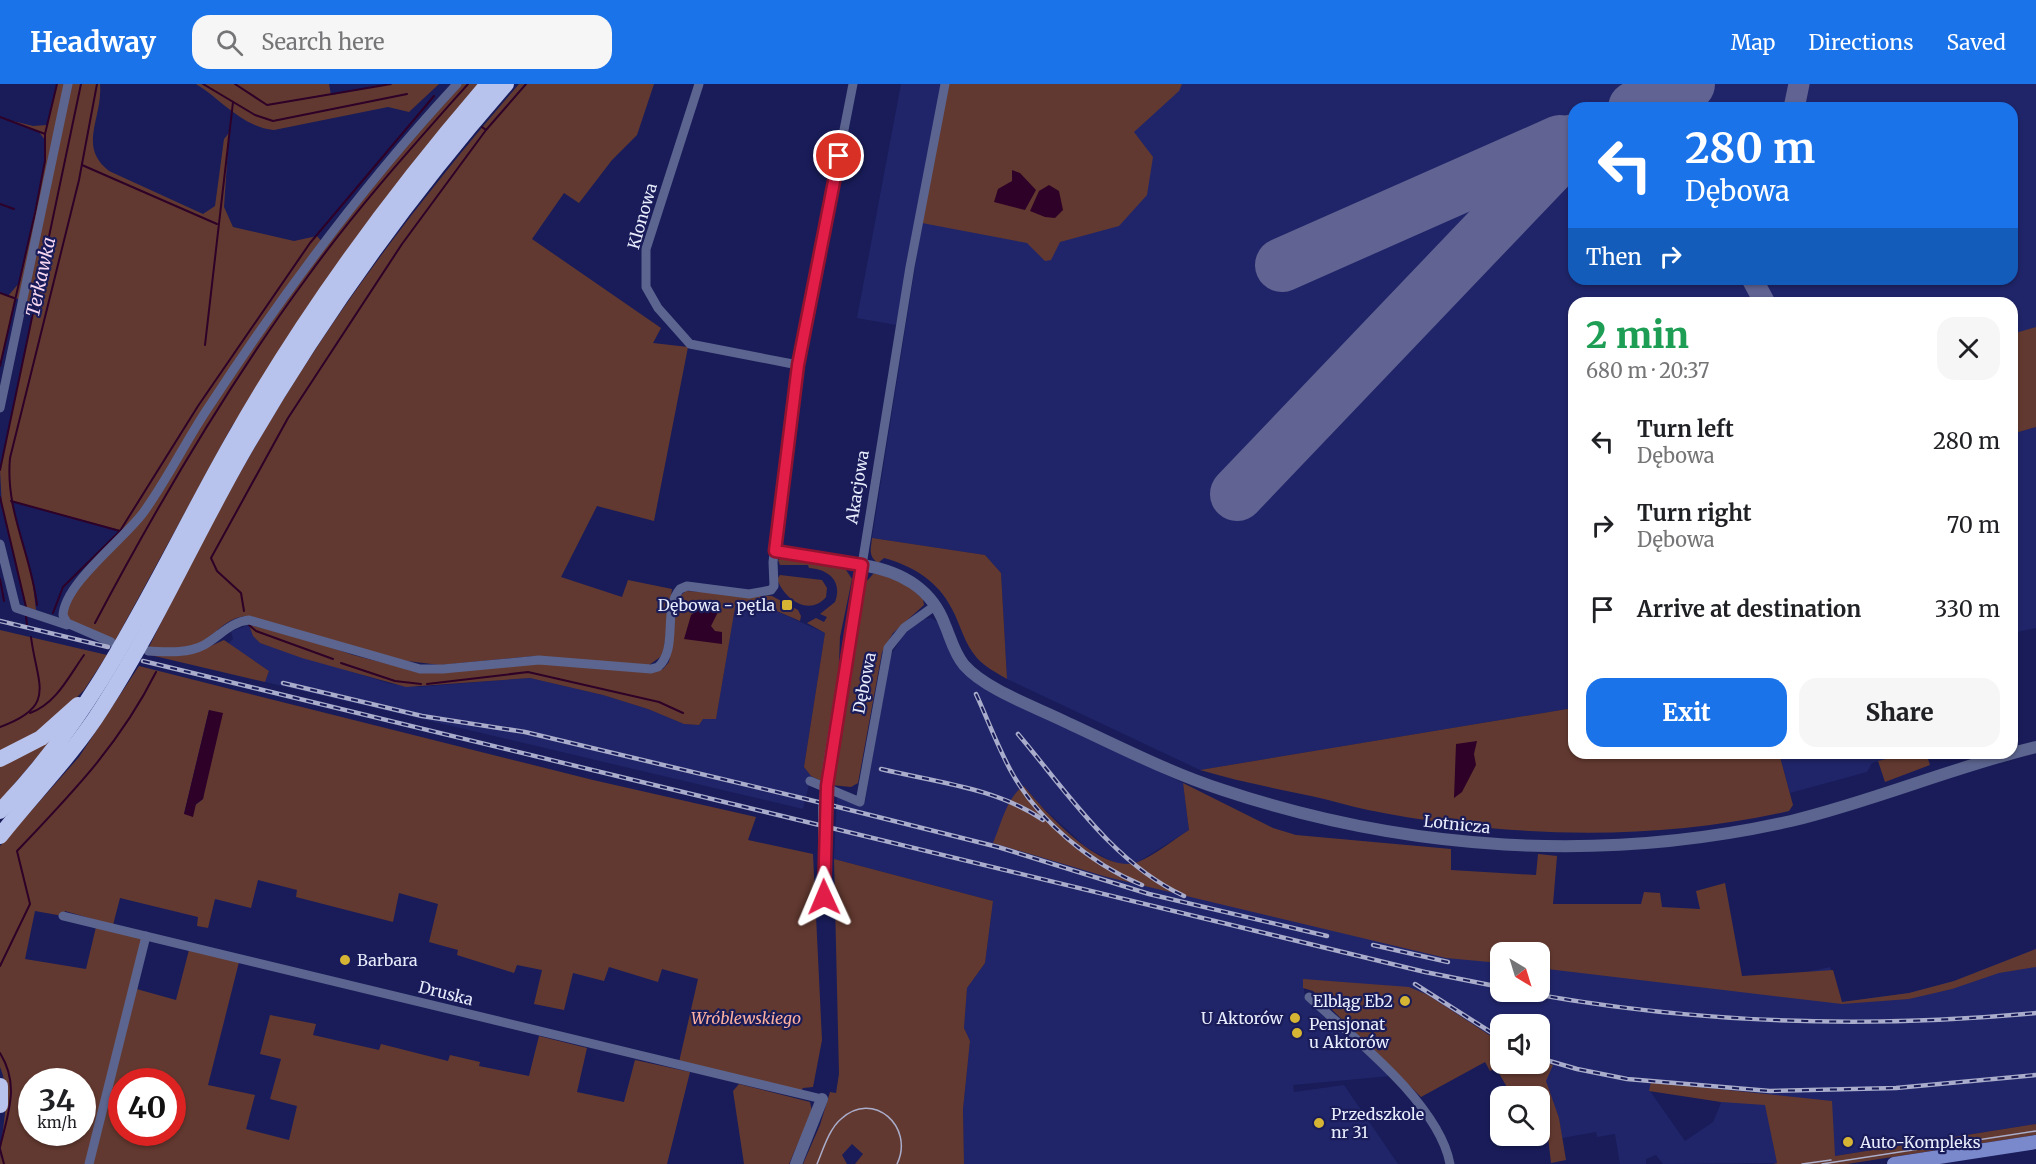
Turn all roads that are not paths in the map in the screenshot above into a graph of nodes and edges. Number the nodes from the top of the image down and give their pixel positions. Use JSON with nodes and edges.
{"nodes":[{"id":1,"x":68,"y":84,"type":"edge"},
{"id":2,"x":456,"y":84,"type":"edge"},
{"id":3,"x":488,"y":84,"type":"edge"},
{"id":4,"x":506,"y":84,"type":"edge"},
{"id":5,"x":699,"y":84,"type":"edge"},
{"id":6,"x":853,"y":84,"type":"edge"},
{"id":7,"x":945,"y":84,"type":"edge"},
{"id":8,"x":798,"y":365,"type":"junction"},
{"id":9,"x":0,"y":408,"type":"edge"},
{"id":10,"x":0,"y":544,"type":"edge"},
{"id":11,"x":775,"y":551,"type":"junction"},
{"id":12,"x":862,"y":565,"type":"junction"},
{"id":13,"x":936,"y":605,"type":"junction"},
{"id":14,"x":69,"y":626,"type":"junction"},
{"id":15,"x":111,"y":642,"type":"dead end"},
{"id":16,"x":148,"y":651,"type":"dead end"},
{"id":17,"x":102,"y":681,"type":"junction"},
{"id":18,"x":2036,"y":747,"type":"edge"},
{"id":19,"x":2018,"y":753,"type":"edge"},
{"id":20,"x":0,"y":759,"type":"edge"},
{"id":21,"x":1998,"y":759,"type":"edge"},
{"id":22,"x":810,"y":781,"type":"dead end"},
{"id":23,"x":7,"y":815,"type":"edge"},
{"id":24,"x":0,"y":832,"type":"edge"},
{"id":25,"x":0,"y":836,"type":"edge"},
{"id":26,"x":824,"y":897,"type":"dead end"},
{"id":27,"x":63,"y":916,"type":"dead end"},
{"id":28,"x":146,"y":936,"type":"junction"},
{"id":29,"x":1310,"y":997,"type":"dead end"},
{"id":30,"x":0,"y":1086,"type":"edge"},
{"id":31,"x":822,"y":1099,"type":"joint"},
{"id":32,"x":0,"y":1105,"type":"edge"},
{"id":33,"x":2036,"y":1142,"type":"edge"},
{"id":34,"x":89,"y":1164,"type":"edge"},
{"id":35,"x":796,"y":1164,"type":"edge"},
{"id":36,"x":1450,"y":1164,"type":"edge"},
{"id":37,"x":1894,"y":1164,"type":"edge"}],
"edges":[{"from":1,"to":9,"type":"street"},
{"from":2,"to":14,"type":"street"},
{"from":3,"to":17,"type":"highway"},
{"from":4,"to":23,"type":"highway"},
{"from":5,"to":8,"type":"street","name":"Klonowa"},
{"from":6,"to":8,"type":"street"},
{"from":7,"to":12,"type":"street","name":"Akacjowa"},
{"from":8,"to":11,"type":"street"},
{"from":10,"to":14,"type":"street"},
{"from":11,"to":12,"type":"street"},
{"from":11,"to":16,"type":"street"},
{"from":12,"to":13,"type":"street"},
{"from":12,"to":26,"type":"street","name":"Akacjowa"},
{"from":13,"to":21,"type":"street","name":"Lotnicza"},
{"from":13,"to":22,"type":"street","name":"Dębowa"},
{"from":14,"to":15,"type":"street"},
{"from":17,"to":20,"type":"highway"},
{"from":17,"to":23,"type":"highway"},
{"from":18,"to":19,"type":"street","name":"Lotnicza"},
{"from":23,"to":24,"type":"highway"},
{"from":23,"to":25,"type":"highway"},
{"from":27,"to":28,"type":"street","name":"Druska"},
{"from":28,"to":31,"type":"street","name":"Druska"},
{"from":28,"to":34,"type":"street"},
{"from":29,"to":36,"type":"street"},
{"from":30,"to":32,"type":"highway"},
{"from":31,"to":35,"type":"street"},
{"from":33,"to":37,"type":"main road"}]}
